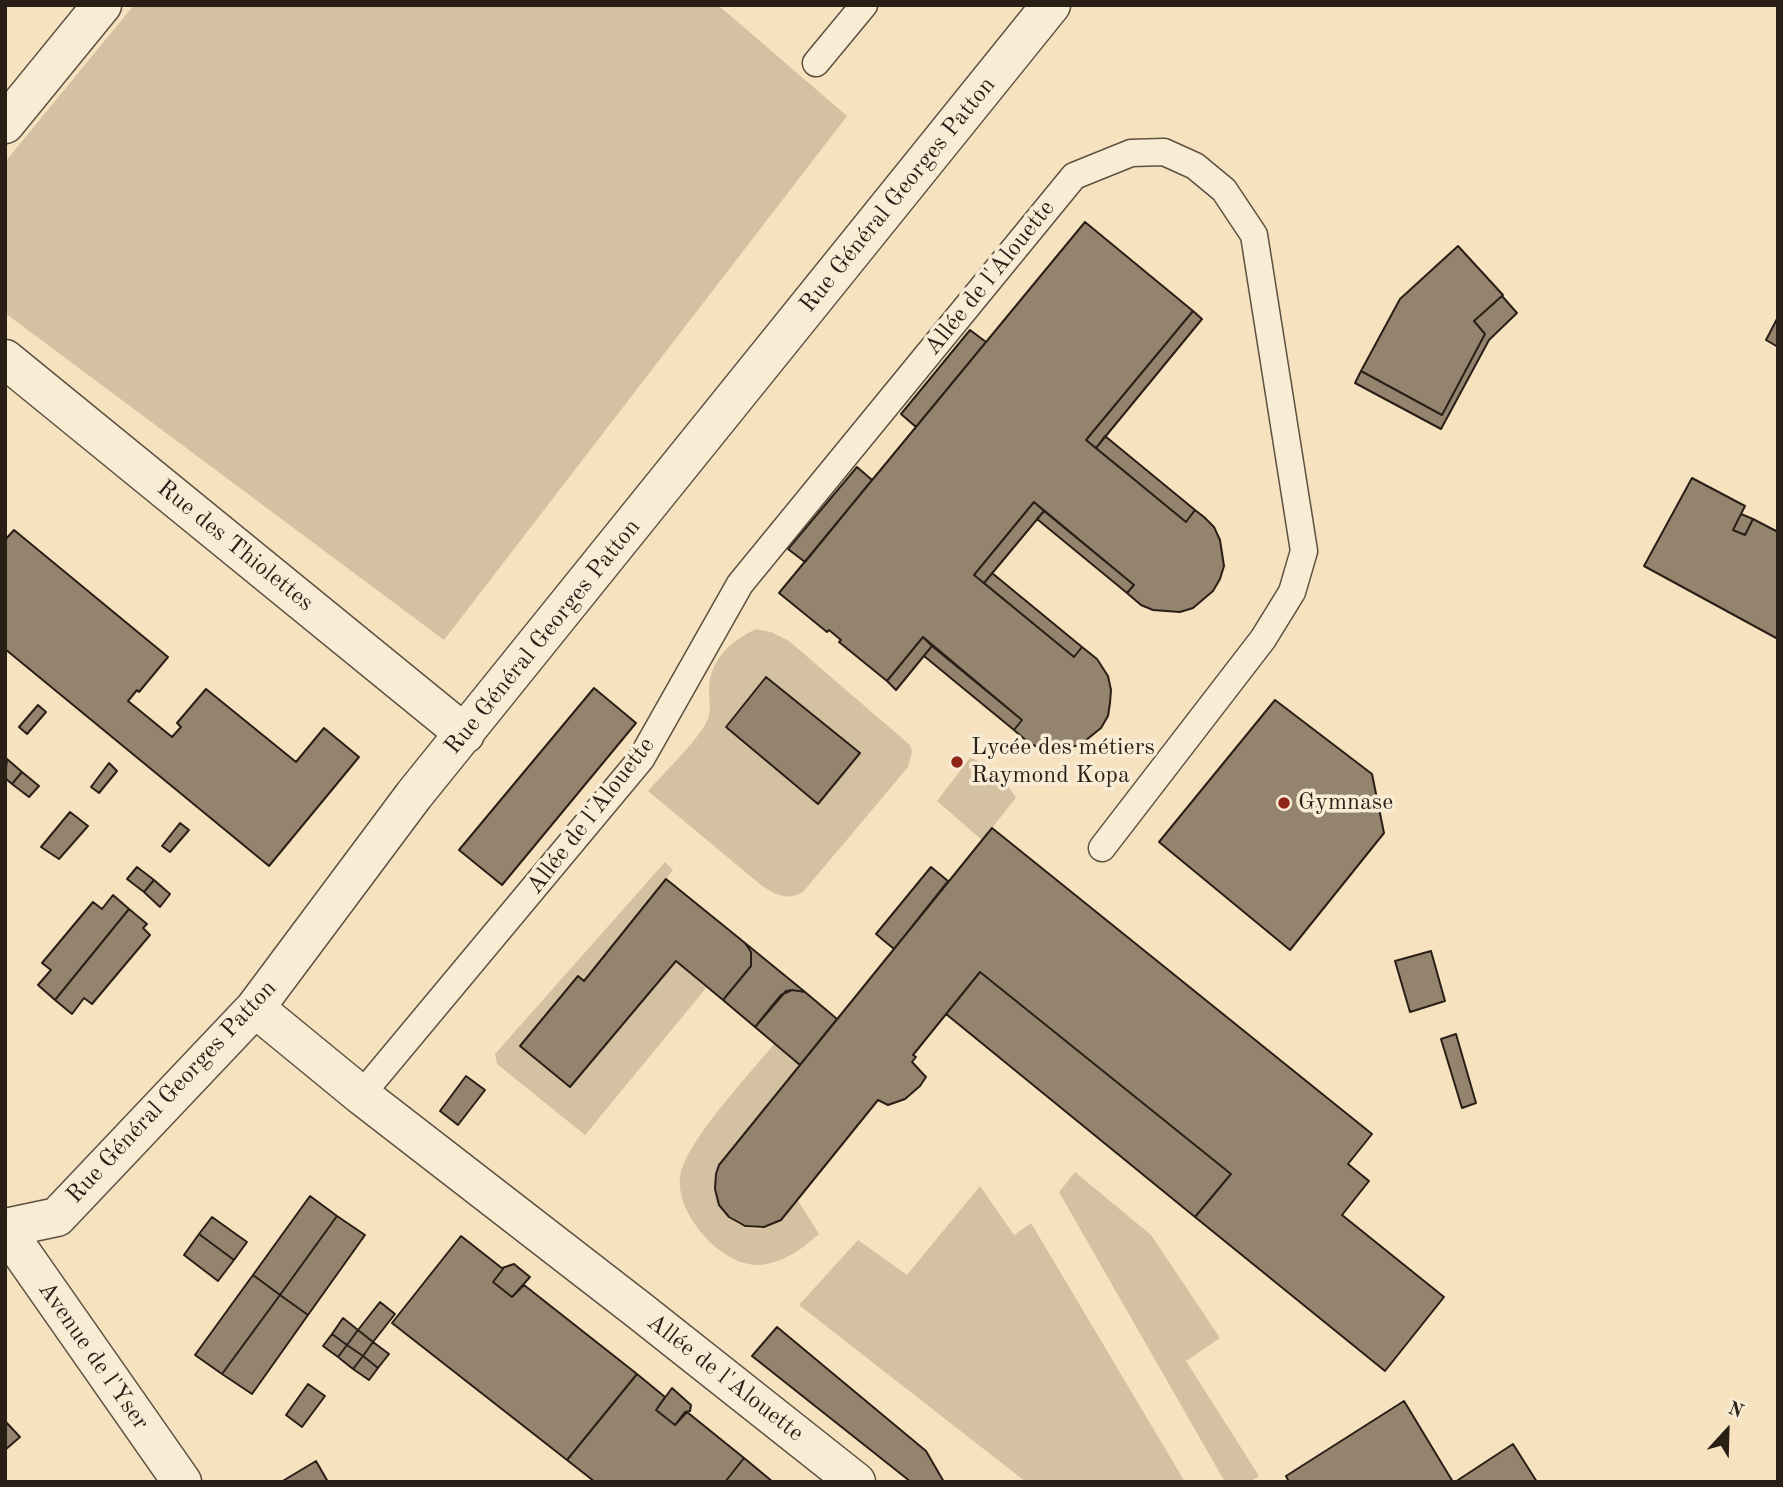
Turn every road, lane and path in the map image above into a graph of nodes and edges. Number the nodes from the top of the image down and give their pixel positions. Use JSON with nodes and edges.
{"nodes":[{"id":1,"x":103,"y":5,"type":"edge"},
{"id":2,"x":864,"y":5,"type":"edge"},
{"id":3,"x":1051,"y":5,"type":"edge"},
{"id":4,"x":816,"y":63,"type":"dead end"},
{"id":5,"x":5,"y":124,"type":"edge"},
{"id":6,"x":5,"y":359,"type":"edge"},
{"id":7,"x":465,"y":734,"type":"junction"},
{"id":8,"x":1102,"y":848,"type":"dead end"},
{"id":9,"x":255,"y":1008,"type":"junction"},
{"id":10,"x":361,"y":1095,"type":"junction"},
{"id":11,"x":5,"y":1228,"type":"edge"},
{"id":12,"x":182,"y":1482,"type":"edge"},
{"id":13,"x":856,"y":1482,"type":"edge"}],
"edges":[{"from":1,"to":5,"type":"street"},
{"from":2,"to":4,"type":"lane"},
{"from":3,"to":7,"type":"street","name":"Rue Général Georges Patton"},
{"from":6,"to":7,"type":"street","name":"Rue des Thiolettes"},
{"from":7,"to":9,"type":"street","name":"Rue Général Georges Patton"},
{"from":8,"to":10,"type":"lane","name":"Allée de l'Alouette"},
{"from":9,"to":10,"type":"street","name":"Allée de l'Alouette"},
{"from":9,"to":11,"type":"street","name":"Rue Général Georges Patton"},
{"from":10,"to":13,"type":"street","name":"Allée de l'Alouette"},
{"from":11,"to":12,"type":"street","name":"Avenue de l'Yser"}]}
